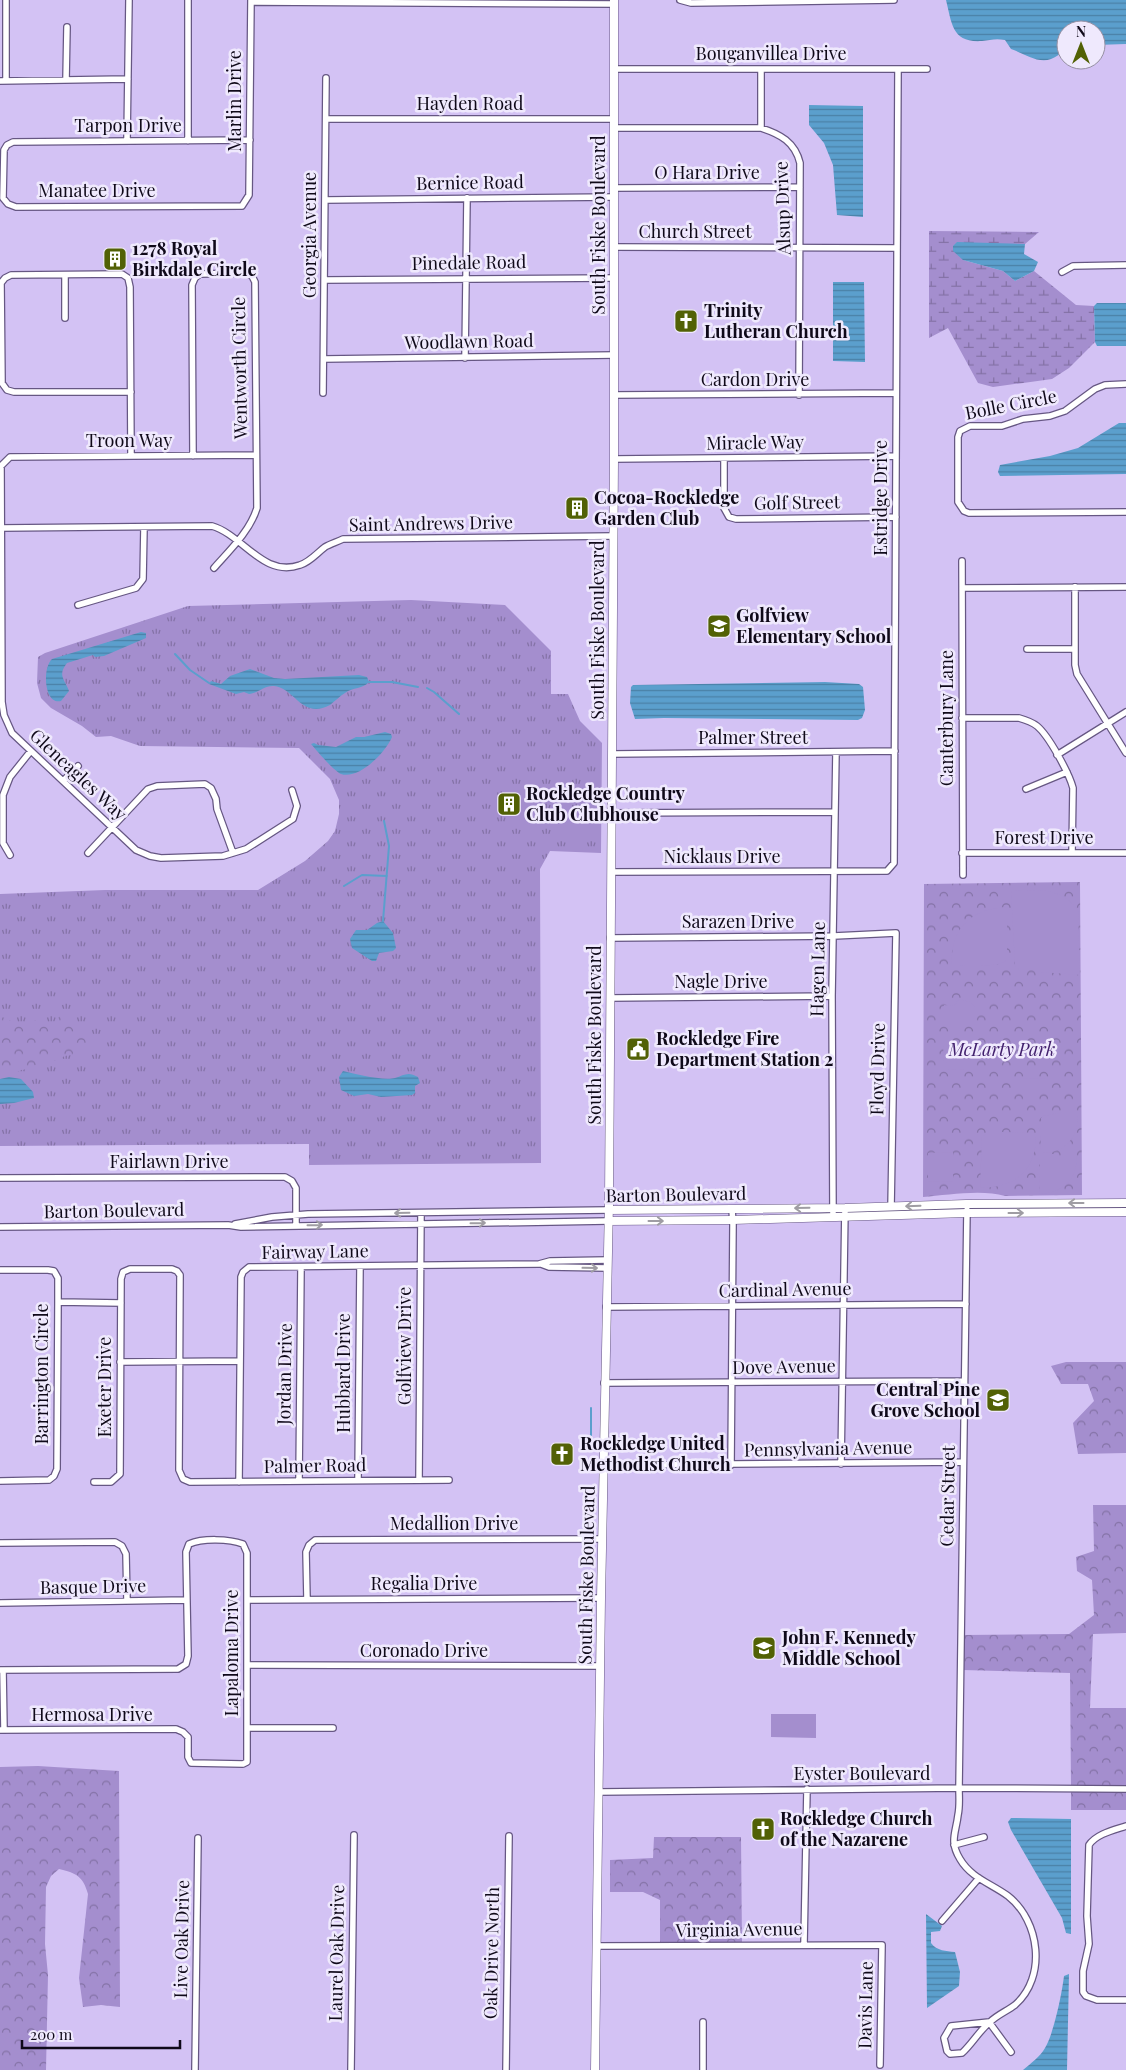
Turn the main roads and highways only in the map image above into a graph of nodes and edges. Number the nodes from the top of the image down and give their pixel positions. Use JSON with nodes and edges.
{"nodes":[{"id":1,"x":614,"y":2,"type":"edge"},
{"id":2,"x":1125,"y":1203,"type":"edge"},
{"id":3,"x":694,"y":1209,"type":"junction"},
{"id":4,"x":608,"y":1210,"type":"junction"},
{"id":5,"x":845,"y":1212,"type":"junction"},
{"id":6,"x":1125,"y":1212,"type":"edge"},
{"id":7,"x":608,"y":1221,"type":"junction"},
{"id":8,"x":681,"y":1221,"type":"junction"},
{"id":9,"x":595,"y":2070,"type":"edge"}],
"edges":[{"from":1,"to":4,"type":"main road","name":"South Fiske Boulevard"},
{"from":2,"to":5,"type":"main road","name":"Barton Boulevard","one_way":true},
{"from":2,"to":6,"type":"main road"},
{"from":3,"to":4,"type":"main road","name":"Barton Boulevard"},
{"from":5,"to":3,"type":"main road","name":"Barton Boulevard","one_way":true},
{"from":3,"to":8,"type":"main road"},
{"from":4,"to":7,"type":"main road","name":"South Fiske Boulevard"},
{"from":5,"to":6,"type":"main road","name":"Barton Boulevard","one_way":true},
{"from":5,"to":8,"type":"main road","name":"Barton Boulevard"},
{"from":7,"to":8,"type":"main road","name":"Barton Boulevard","one_way":true},
{"from":7,"to":9,"type":"main road","name":"South Fiske Boulevard"}]}
